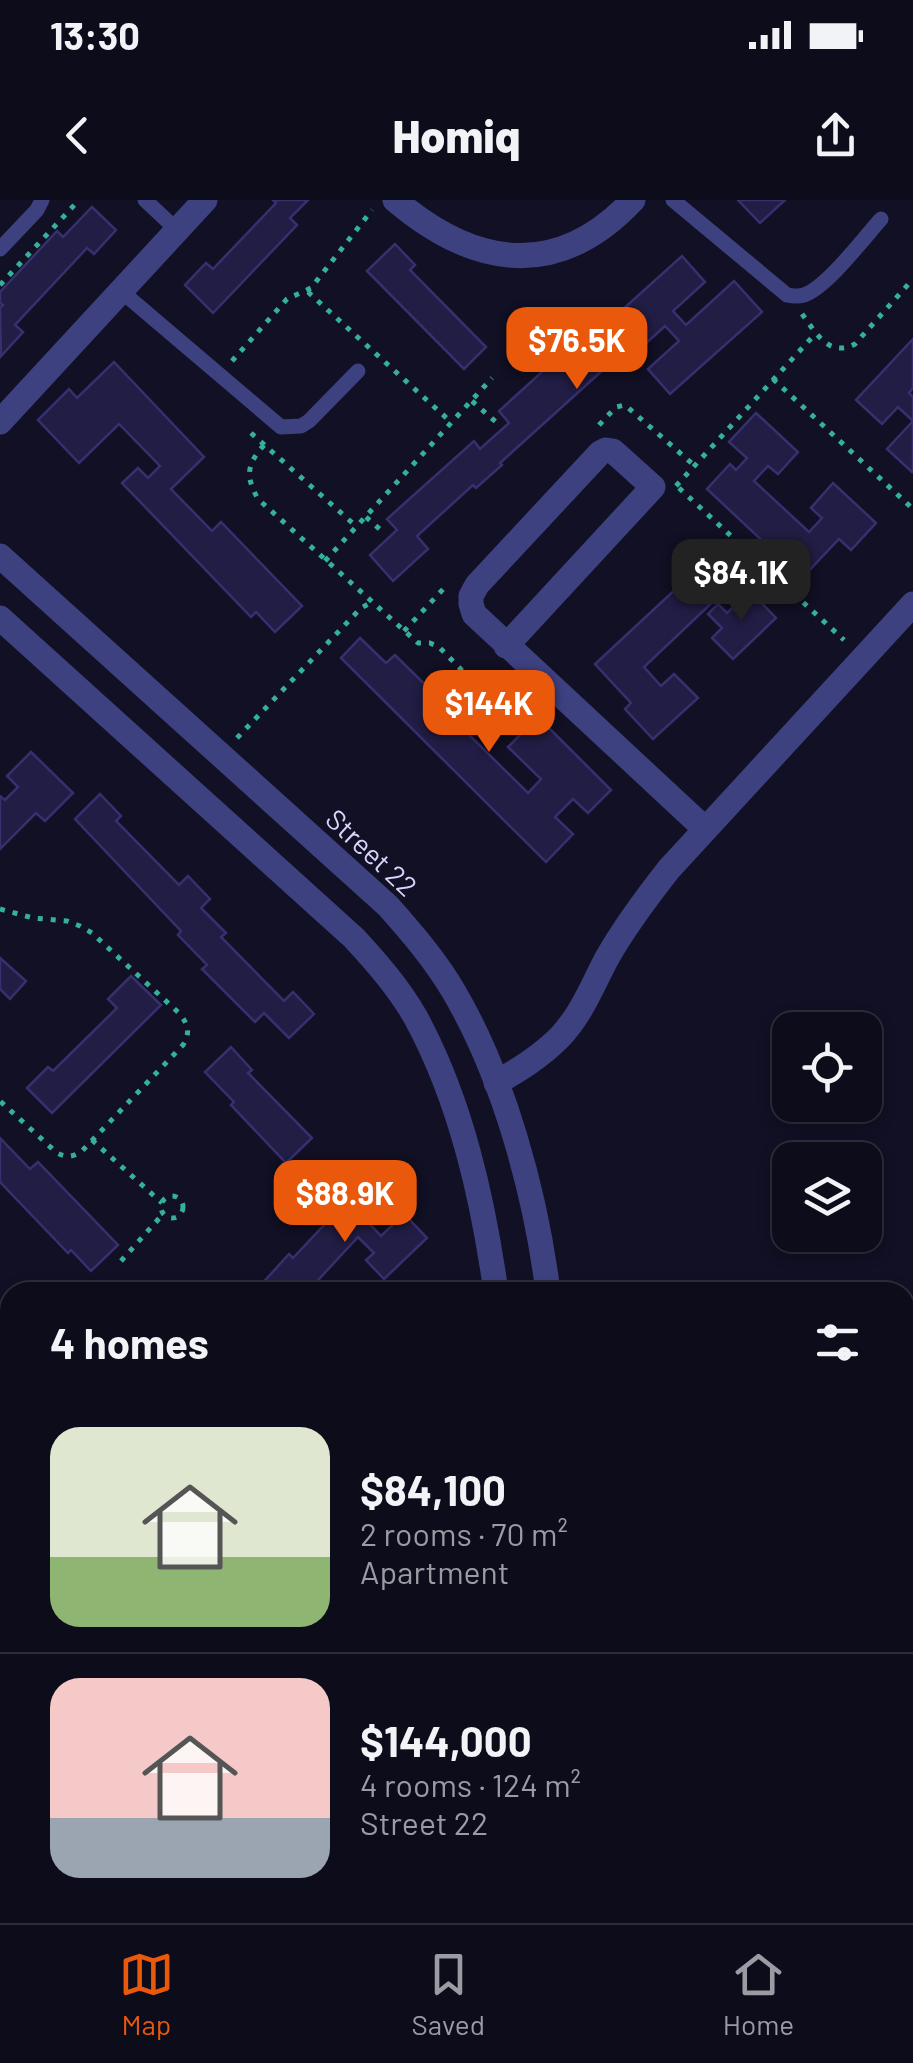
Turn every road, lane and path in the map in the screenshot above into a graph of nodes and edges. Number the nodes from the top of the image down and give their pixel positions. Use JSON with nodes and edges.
{"nodes":[{"id":1,"x":42,"y":200,"type":"edge"},
{"id":2,"x":79,"y":200,"type":"edge"},
{"id":3,"x":145,"y":200,"type":"edge"},
{"id":4,"x":205,"y":200,"type":"edge"},
{"id":5,"x":380,"y":200,"type":"edge"},
{"id":6,"x":395,"y":200,"type":"edge"},
{"id":7,"x":633,"y":200,"type":"edge"},
{"id":8,"x":673,"y":200,"type":"edge"},
{"id":9,"x":882,"y":219,"type":"dead end"},
{"id":10,"x":177,"y":230,"type":"junction"},
{"id":11,"x":0,"y":249,"type":"edge"},
{"id":12,"x":913,"y":279,"type":"edge"},
{"id":13,"x":0,"y":285,"type":"edge"},
{"id":14,"x":121,"y":291,"type":"junction"},
{"id":15,"x":308,"y":292,"type":"junction"},
{"id":16,"x":788,"y":295,"type":"junction"},
{"id":17,"x":358,"y":371,"type":"dead end"},
{"id":18,"x":219,"y":374,"type":"junction"},
{"id":19,"x":492,"y":378,"type":"dead end"},
{"id":20,"x":773,"y":380,"type":"dead end"},
{"id":21,"x":472,"y":401,"type":"junction"},
{"id":22,"x":0,"y":422,"type":"edge"},
{"id":23,"x":452,"y":423,"type":"junction"},
{"id":24,"x":497,"y":423,"type":"dead end"},
{"id":25,"x":264,"y":445,"type":"dead end"},
{"id":26,"x":677,"y":486,"type":"dead end"},
{"id":27,"x":913,"y":509,"type":"edge"},
{"id":28,"x":366,"y":516,"type":"junction"},
{"id":29,"x":384,"y":533,"type":"dead end"},
{"id":30,"x":0,"y":556,"type":"edge"},
{"id":31,"x":325,"y":561,"type":"junction"},
{"id":32,"x":372,"y":602,"type":"junction"},
{"id":33,"x":913,"y":604,"type":"edge"},
{"id":34,"x":0,"y":618,"type":"edge"},
{"id":35,"x":506,"y":646,"type":"junction"},
{"id":36,"x":863,"y":658,"type":"junction"},
{"id":37,"x":512,"y":738,"type":"dead end"},
{"id":38,"x":221,"y":754,"type":"junction"},
{"id":39,"x":705,"y":829,"type":"junction"},
{"id":40,"x":0,"y":909,"type":"edge"},
{"id":41,"x":496,"y":1083,"type":"junction"},
{"id":42,"x":0,"y":1101,"type":"edge"},
{"id":43,"x":92,"y":1140,"type":"junction"},
{"id":44,"x":162,"y":1202,"type":"junction"},
{"id":45,"x":164,"y":1214,"type":"junction"},
{"id":46,"x":121,"y":1261,"type":"dead end"},
{"id":47,"x":494,"y":1282,"type":"edge"},
{"id":48,"x":546,"y":1282,"type":"edge"}],
"edges":[{"from":1,"to":11,"type":"lane"},
{"from":2,"to":13,"type":"path"},
{"from":3,"to":10,"type":"lane"},
{"from":4,"to":10,"type":"street"},
{"from":5,"to":15,"type":"path"},
{"from":6,"to":7,"type":"street"},
{"from":8,"to":16,"type":"lane"},
{"from":9,"to":16,"type":"lane"},
{"from":10,"to":14,"type":"street"},
{"from":12,"to":16,"type":"path"},
{"from":14,"to":18,"type":"lane"},
{"from":14,"to":22,"type":"street"},
{"from":15,"to":18,"type":"path"},
{"from":15,"to":23,"type":"path"},
{"from":17,"to":18,"type":"lane"},
{"from":19,"to":21,"type":"path"},
{"from":20,"to":27,"type":"path"},
{"from":21,"to":23,"type":"path"},
{"from":21,"to":24,"type":"path"},
{"from":23,"to":28,"type":"path"},
{"from":25,"to":31,"type":"path"},
{"from":26,"to":36,"type":"path"},
{"from":28,"to":29,"type":"path"},
{"from":28,"to":31,"type":"path"},
{"from":30,"to":38,"type":"street","name":"Street 22"},
{"from":31,"to":32,"type":"path"},
{"from":32,"to":37,"type":"path"},
{"from":32,"to":38,"type":"path"},
{"from":33,"to":36,"type":"street"},
{"from":34,"to":47,"type":"street"},
{"from":35,"to":35,"type":"street"},
{"from":35,"to":39,"type":"street"},
{"from":36,"to":39,"type":"street"},
{"from":38,"to":41,"type":"street","name":"Street 22"},
{"from":39,"to":41,"type":"street"},
{"from":40,"to":43,"type":"path"},
{"from":41,"to":48,"type":"street","name":"Street 22"},
{"from":42,"to":43,"type":"path"},
{"from":43,"to":44,"type":"path"},
{"from":44,"to":45,"type":"path"},
{"from":44,"to":45,"type":"path"},
{"from":45,"to":46,"type":"path"}]}
